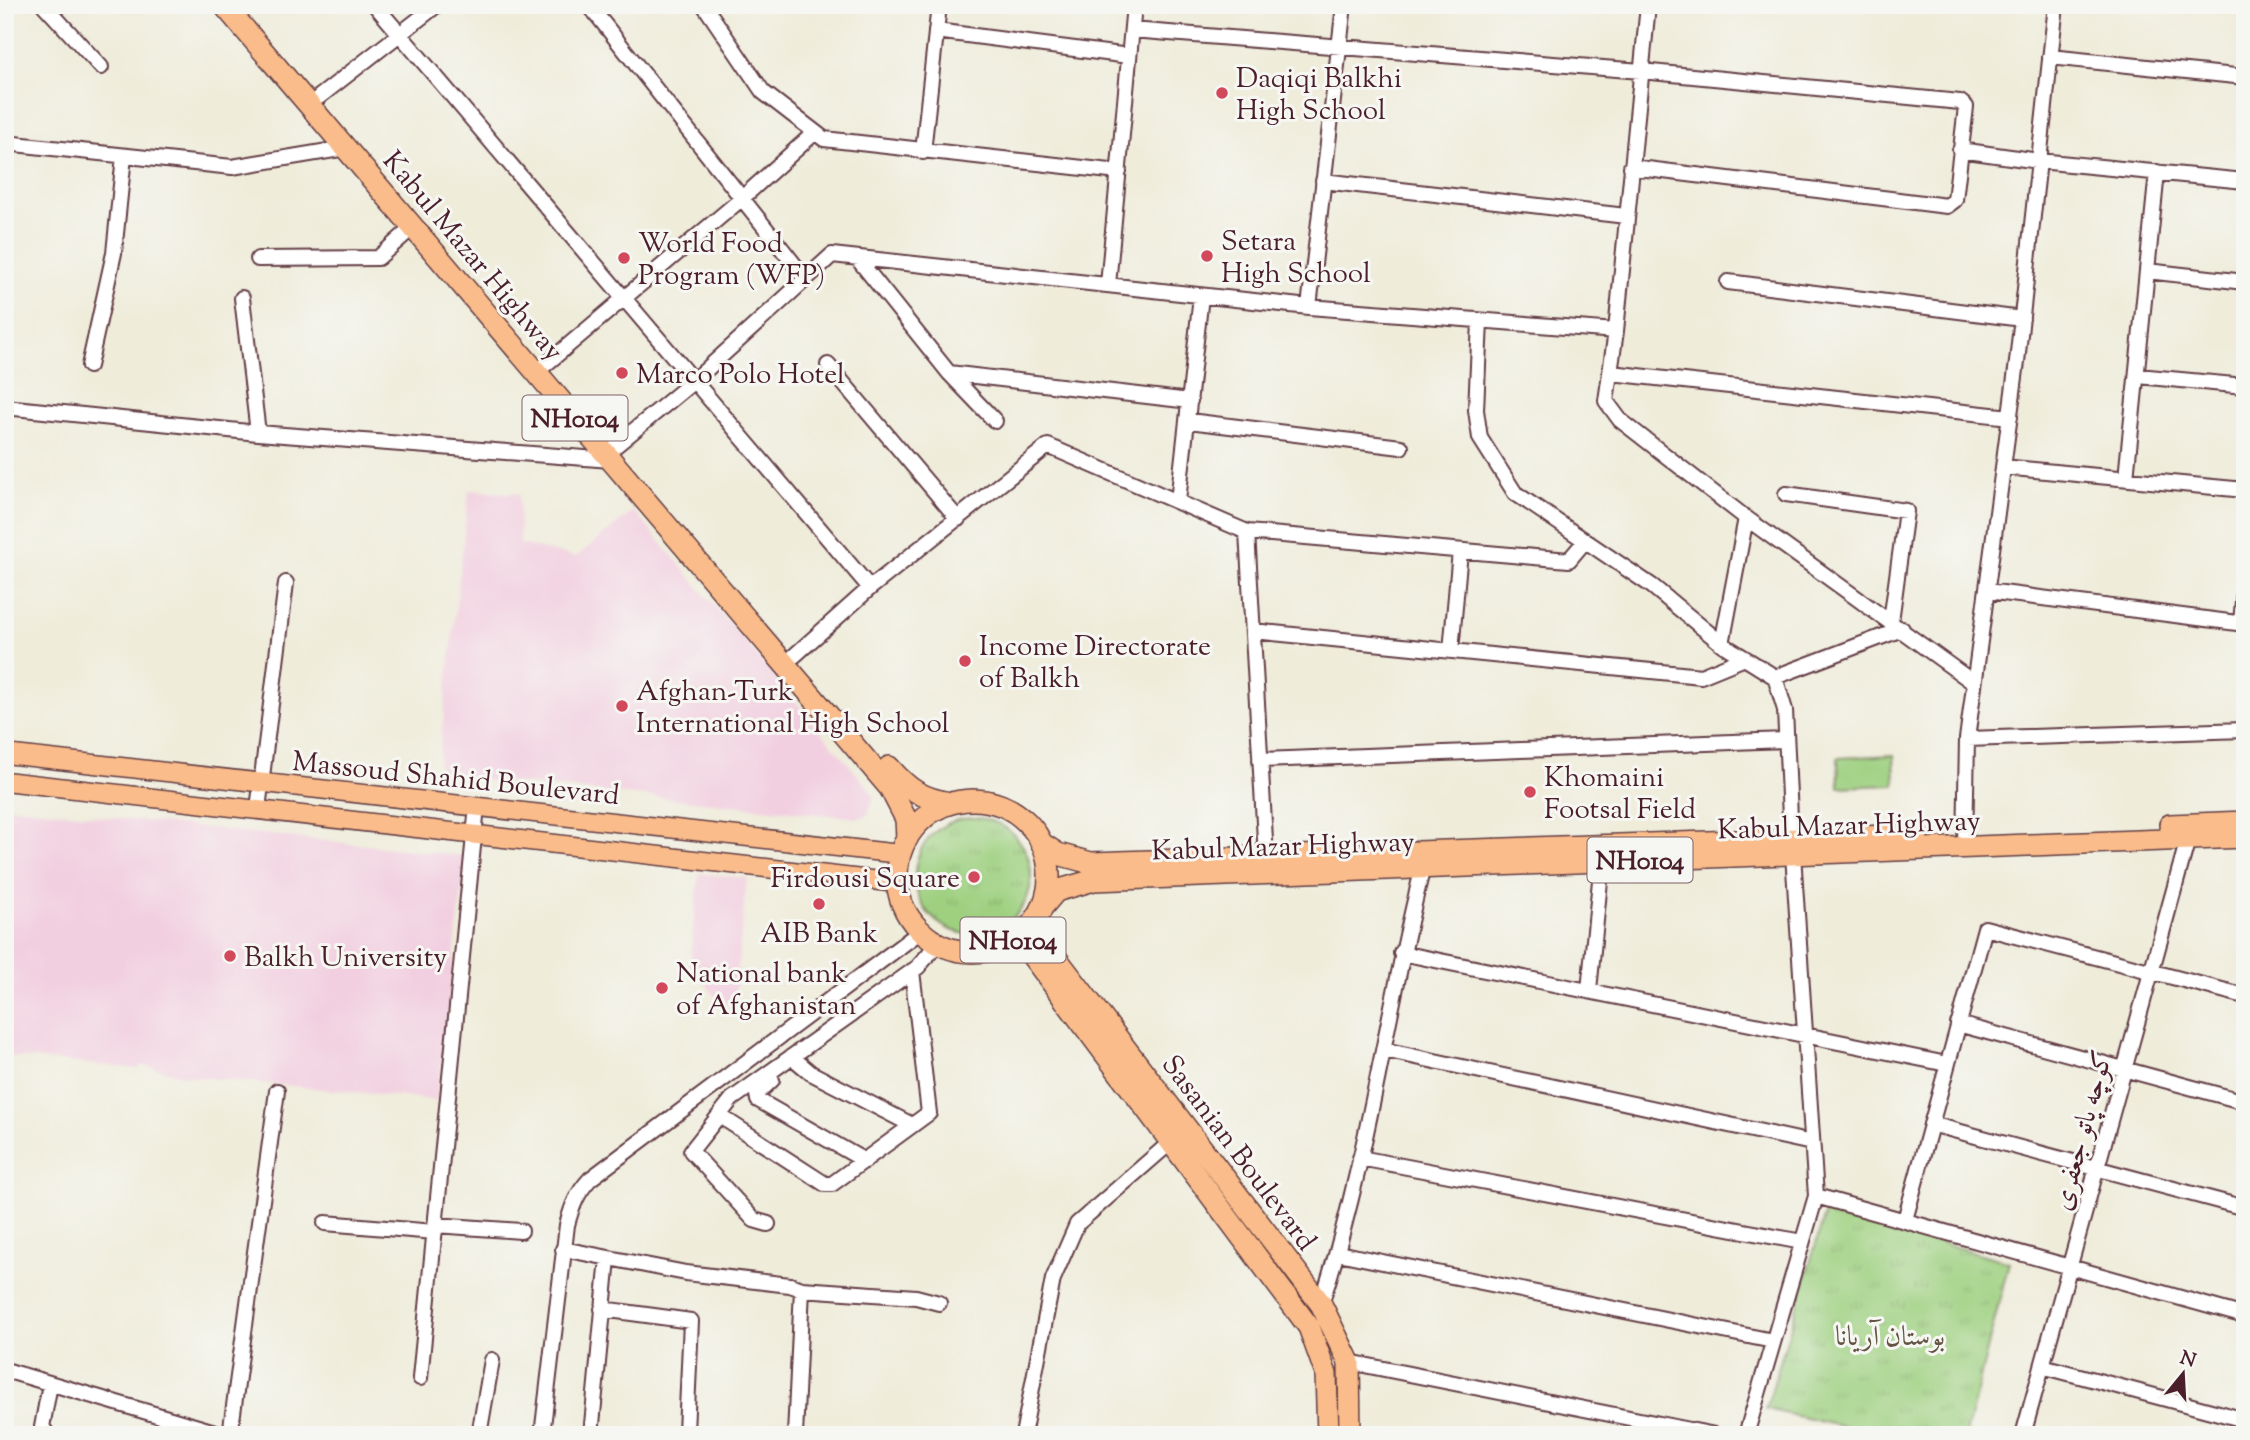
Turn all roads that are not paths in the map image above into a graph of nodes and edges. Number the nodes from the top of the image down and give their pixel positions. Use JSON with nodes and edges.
{"nodes":[{"id":1,"x":44,"y":5,"type":"edge"},
{"id":2,"x":225,"y":5,"type":"edge"},
{"id":3,"x":240,"y":5,"type":"edge"},
{"id":4,"x":375,"y":5,"type":"edge"},
{"id":5,"x":437,"y":5,"type":"edge"},
{"id":6,"x":589,"y":5,"type":"edge"},
{"id":7,"x":704,"y":5,"type":"edge"},
{"id":8,"x":939,"y":5,"type":"edge"},
{"id":9,"x":1134,"y":5,"type":"edge"},
{"id":10,"x":1344,"y":5,"type":"edge"},
{"id":11,"x":1648,"y":5,"type":"edge"},
{"id":12,"x":2056,"y":5,"type":"edge"},
{"id":13,"x":1132,"y":30,"type":"junction"},
{"id":14,"x":936,"y":31,"type":"junction"},
{"id":15,"x":399,"y":35,"type":"junction"},
{"id":16,"x":1339,"y":49,"type":"junction"},
{"id":17,"x":1129,"y":55,"type":"junction"},
{"id":18,"x":2050,"y":57,"type":"junction"},
{"id":19,"x":101,"y":67,"type":"dead end"},
{"id":20,"x":1641,"y":71,"type":"junction"},
{"id":21,"x":2245,"y":76,"type":"edge"},
{"id":22,"x":319,"y":97,"type":"junction"},
{"id":23,"x":813,"y":134,"type":"junction"},
{"id":24,"x":5,"y":143,"type":"edge"},
{"id":25,"x":346,"y":148,"type":"junction"},
{"id":26,"x":1960,"y":150,"type":"junction"},
{"id":27,"x":923,"y":152,"type":"junction"},
{"id":28,"x":124,"y":156,"type":"junction"},
{"id":29,"x":2039,"y":161,"type":"junction"},
{"id":30,"x":1631,"y":167,"type":"junction"},
{"id":31,"x":1119,"y":172,"type":"junction"},
{"id":32,"x":2157,"y":172,"type":"junction"},
{"id":33,"x":1323,"y":181,"type":"junction"},
{"id":34,"x":2245,"y":181,"type":"edge"},
{"id":35,"x":740,"y":200,"type":"junction"},
{"id":36,"x":1626,"y":216,"type":"junction"},
{"id":37,"x":413,"y":227,"type":"junction"},
{"id":38,"x":857,"y":258,"type":"junction"},
{"id":39,"x":258,"y":259,"type":"dead end"},
{"id":40,"x":2147,"y":271,"type":"junction"},
{"id":41,"x":805,"y":278,"type":"junction"},
{"id":42,"x":1728,"y":282,"type":"dead end"},
{"id":43,"x":2245,"y":282,"type":"edge"},
{"id":44,"x":1108,"y":285,"type":"junction"},
{"id":45,"x":1201,"y":296,"type":"junction"},
{"id":46,"x":242,"y":298,"type":"dead end"},
{"id":47,"x":623,"y":298,"type":"junction"},
{"id":48,"x":1308,"y":307,"type":"junction"},
{"id":49,"x":2022,"y":318,"type":"junction"},
{"id":50,"x":1480,"y":320,"type":"junction"},
{"id":51,"x":1616,"y":331,"type":"junction"},
{"id":52,"x":545,"y":365,"type":"junction"},
{"id":53,"x":828,"y":365,"type":"dead end"},
{"id":54,"x":89,"y":366,"type":"dead end"},
{"id":55,"x":949,"y":373,"type":"junction"},
{"id":56,"x":1611,"y":373,"type":"junction"},
{"id":57,"x":2138,"y":376,"type":"junction"},
{"id":58,"x":695,"y":380,"type":"junction"},
{"id":59,"x":2245,"y":386,"type":"edge"},
{"id":60,"x":1190,"y":401,"type":"junction"},
{"id":61,"x":5,"y":407,"type":"edge"},
{"id":62,"x":2010,"y":417,"type":"junction"},
{"id":63,"x":995,"y":421,"type":"dead end"},
{"id":64,"x":1189,"y":421,"type":"junction"},
{"id":65,"x":258,"y":433,"type":"junction"},
{"id":66,"x":1401,"y":447,"type":"dead end"},
{"id":67,"x":613,"y":454,"type":"junction"},
{"id":68,"x":2003,"y":467,"type":"junction"},
{"id":69,"x":2126,"y":478,"type":"junction"},
{"id":70,"x":2245,"y":490,"type":"edge"},
{"id":71,"x":1786,"y":494,"type":"dead end"},
{"id":72,"x":1178,"y":501,"type":"junction"},
{"id":73,"x":1746,"y":518,"type":"junction"},
{"id":74,"x":958,"y":519,"type":"junction"},
{"id":75,"x":1247,"y":531,"type":"junction"},
{"id":76,"x":1585,"y":541,"type":"junction"},
{"id":77,"x":1460,"y":551,"type":"junction"},
{"id":78,"x":2245,"y":578,"type":"edge"},
{"id":79,"x":286,"y":583,"type":"dead end"},
{"id":80,"x":870,"y":588,"type":"junction"},
{"id":81,"x":1987,"y":591,"type":"junction"},
{"id":82,"x":2243,"y":624,"type":"edge"},
{"id":83,"x":1896,"y":625,"type":"junction"},
{"id":84,"x":1253,"y":631,"type":"junction"},
{"id":85,"x":1722,"y":644,"type":"junction"},
{"id":86,"x":1451,"y":651,"type":"junction"},
{"id":87,"x":794,"y":656,"type":"junction"},
{"id":88,"x":1745,"y":658,"type":"junction"},
{"id":89,"x":1775,"y":677,"type":"junction"},
{"id":90,"x":1975,"y":683,"type":"junction"},
{"id":91,"x":848,"y":728,"type":"junction"},
{"id":92,"x":2245,"y":730,"type":"edge"},
{"id":93,"x":1967,"y":739,"type":"junction"},
{"id":94,"x":1785,"y":740,"type":"junction"},
{"id":95,"x":5,"y":754,"type":"edge"},
{"id":96,"x":30,"y":757,"type":"junction"},
{"id":97,"x":1260,"y":760,"type":"junction"},
{"id":98,"x":5,"y":781,"type":"edge"},
{"id":99,"x":262,"y":782,"type":"junction"},
{"id":100,"x":26,"y":783,"type":"junction"},
{"id":101,"x":951,"y":803,"type":"junction"},
{"id":102,"x":477,"y":806,"type":"junction"},
{"id":103,"x":258,"y":809,"type":"junction"},
{"id":104,"x":2245,"y":822,"type":"edge"},
{"id":105,"x":474,"y":833,"type":"junction"},
{"id":106,"x":2245,"y":837,"type":"edge"},
{"id":107,"x":2188,"y":839,"type":"junction"},
{"id":108,"x":1965,"y":841,"type":"junction"},
{"id":109,"x":1041,"y":843,"type":"junction"},
{"id":110,"x":903,"y":847,"type":"junction"},
{"id":111,"x":1792,"y":847,"type":"junction"},
{"id":112,"x":1266,"y":857,"type":"junction"},
{"id":113,"x":1602,"y":861,"type":"junction"},
{"id":114,"x":1423,"y":867,"type":"junction"},
{"id":115,"x":897,"y":883,"type":"junction"},
{"id":116,"x":1032,"y":922,"type":"junction"},
{"id":117,"x":929,"y":937,"type":"junction"},
{"id":118,"x":1401,"y":953,"type":"junction"},
{"id":119,"x":912,"y":971,"type":"junction"},
{"id":120,"x":2150,"y":971,"type":"junction"},
{"id":121,"x":1590,"y":990,"type":"junction"},
{"id":122,"x":2245,"y":996,"type":"edge"},
{"id":123,"x":1958,"y":1024,"type":"junction"},
{"id":124,"x":1803,"y":1033,"type":"junction"},
{"id":125,"x":1384,"y":1051,"type":"junction"},
{"id":126,"x":792,"y":1057,"type":"junction"},
{"id":127,"x":1948,"y":1064,"type":"junction"},
{"id":128,"x":776,"y":1068,"type":"junction"},
{"id":129,"x":2123,"y":1069,"type":"junction"},
{"id":130,"x":278,"y":1091,"type":"dead end"},
{"id":131,"x":2245,"y":1102,"type":"edge"},
{"id":132,"x":720,"y":1116,"type":"junction"},
{"id":133,"x":1931,"y":1124,"type":"junction"},
{"id":134,"x":912,"y":1125,"type":"junction"},
{"id":135,"x":1172,"y":1141,"type":"junction"},
{"id":136,"x":1812,"y":1143,"type":"junction"},
{"id":137,"x":1360,"y":1158,"type":"junction"},
{"id":138,"x":865,"y":1161,"type":"junction"},
{"id":139,"x":2096,"y":1167,"type":"junction"},
{"id":140,"x":1816,"y":1196,"type":"junction"},
{"id":141,"x":2245,"y":1208,"type":"edge"},
{"id":142,"x":1905,"y":1220,"type":"junction"},
{"id":143,"x":325,"y":1223,"type":"dead end"},
{"id":144,"x":768,"y":1224,"type":"dead end"},
{"id":145,"x":435,"y":1229,"type":"junction"},
{"id":146,"x":521,"y":1231,"type":"dead end"},
{"id":147,"x":1802,"y":1242,"type":"junction"},
{"id":148,"x":564,"y":1249,"type":"junction"},
{"id":149,"x":1338,"y":1253,"type":"junction"},
{"id":150,"x":608,"y":1258,"type":"junction"},
{"id":151,"x":2069,"y":1266,"type":"junction"},
{"id":152,"x":802,"y":1289,"type":"junction"},
{"id":153,"x":939,"y":1303,"type":"dead end"},
{"id":154,"x":1321,"y":1304,"type":"junction"},
{"id":155,"x":602,"y":1309,"type":"junction"},
{"id":156,"x":2245,"y":1315,"type":"edge"},
{"id":157,"x":1773,"y":1341,"type":"junction"},
{"id":158,"x":492,"y":1360,"type":"dead end"},
{"id":159,"x":1349,"y":1362,"type":"junction"},
{"id":160,"x":2042,"y":1366,"type":"junction"},
{"id":161,"x":5,"y":1370,"type":"edge"},
{"id":162,"x":420,"y":1378,"type":"dead end"},
{"id":163,"x":50,"y":1384,"type":"junction"},
{"id":164,"x":2245,"y":1420,"type":"edge"},
{"id":165,"x":686,"y":1432,"type":"dead end"},
{"id":166,"x":48,"y":1435,"type":"edge"},
{"id":167,"x":227,"y":1435,"type":"edge"},
{"id":168,"x":480,"y":1435,"type":"edge"},
{"id":169,"x":542,"y":1435,"type":"edge"},
{"id":170,"x":592,"y":1435,"type":"edge"},
{"id":171,"x":795,"y":1435,"type":"edge"},
{"id":172,"x":1023,"y":1435,"type":"edge"},
{"id":173,"x":1328,"y":1435,"type":"edge"},
{"id":174,"x":1350,"y":1435,"type":"edge"},
{"id":175,"x":1715,"y":1435,"type":"edge"},
{"id":176,"x":1746,"y":1435,"type":"edge"},
{"id":177,"x":2023,"y":1435,"type":"edge"}],
"edges":[{"from":1,"to":19,"type":"street"},
{"from":2,"to":25,"type":"highway","name":"Kabul Mazar Highway","number":"NH0104"},
{"from":3,"to":22,"type":"highway","name":"Kabul Mazar Highway","number":"NH0104"},
{"from":4,"to":15,"type":"street"},
{"from":5,"to":15,"type":"street"},
{"from":6,"to":35,"type":"street"},
{"from":7,"to":23,"type":"street"},
{"from":8,"to":14,"type":"street"},
{"from":9,"to":13,"type":"street"},
{"from":10,"to":16,"type":"street"},
{"from":11,"to":20,"type":"street"},
{"from":12,"to":18,"type":"street"},
{"from":13,"to":16,"type":"street"},
{"from":13,"to":17,"type":"street"},
{"from":14,"to":17,"type":"street"},
{"from":14,"to":27,"type":"street"},
{"from":15,"to":22,"type":"street"},
{"from":15,"to":47,"type":"street"},
{"from":16,"to":20,"type":"street"},
{"from":16,"to":33,"type":"street"},
{"from":17,"to":31,"type":"street"},
{"from":18,"to":21,"type":"street"},
{"from":18,"to":29,"type":"street"},
{"from":20,"to":26,"type":"street"},
{"from":20,"to":30,"type":"street"},
{"from":22,"to":52,"type":"highway","name":"Kabul Mazar Highway","number":"NH0104"},
{"from":23,"to":27,"type":"street"},
{"from":23,"to":35,"type":"street"},
{"from":24,"to":28,"type":"street"},
{"from":25,"to":28,"type":"street"},
{"from":25,"to":37,"type":"highway","name":"Kabul Mazar Highway","number":"NH0104"},
{"from":26,"to":29,"type":"street"},
{"from":26,"to":30,"type":"street"},
{"from":27,"to":31,"type":"street"},
{"from":28,"to":54,"type":"street"},
{"from":29,"to":32,"type":"street"},
{"from":29,"to":49,"type":"street"},
{"from":30,"to":36,"type":"street"},
{"from":31,"to":44,"type":"street"},
{"from":32,"to":34,"type":"street"},
{"from":32,"to":40,"type":"street"},
{"from":33,"to":36,"type":"street"},
{"from":33,"to":48,"type":"street"},
{"from":35,"to":41,"type":"street"},
{"from":35,"to":47,"type":"street"},
{"from":36,"to":51,"type":"street"},
{"from":37,"to":39,"type":"street"},
{"from":37,"to":67,"type":"highway","name":"Kabul Mazar Highway","number":"NH0104"},
{"from":38,"to":41,"type":"street"},
{"from":38,"to":44,"type":"street"},
{"from":38,"to":55,"type":"street"},
{"from":40,"to":43,"type":"street"},
{"from":40,"to":57,"type":"street"},
{"from":41,"to":58,"type":"street"},
{"from":42,"to":49,"type":"street"},
{"from":44,"to":45,"type":"street"},
{"from":45,"to":48,"type":"street"},
{"from":45,"to":60,"type":"street"},
{"from":46,"to":65,"type":"street"},
{"from":47,"to":52,"type":"street"},
{"from":47,"to":58,"type":"street"},
{"from":48,"to":50,"type":"street"},
{"from":49,"to":62,"type":"street"},
{"from":50,"to":51,"type":"street"},
{"from":50,"to":76,"type":"street"},
{"from":51,"to":56,"type":"street"},
{"from":52,"to":67,"type":"highway","name":"Kabul Mazar Highway","number":"NH0104"},
{"from":53,"to":74,"type":"street"},
{"from":55,"to":60,"type":"street"},
{"from":55,"to":63,"type":"street"},
{"from":56,"to":62,"type":"street"},
{"from":56,"to":73,"type":"street"},
{"from":57,"to":59,"type":"street"},
{"from":57,"to":69,"type":"street"},
{"from":58,"to":67,"type":"street"},
{"from":58,"to":80,"type":"street"},
{"from":60,"to":64,"type":"street"},
{"from":61,"to":65,"type":"street"},
{"from":62,"to":68,"type":"street"},
{"from":64,"to":66,"type":"street"},
{"from":64,"to":72,"type":"street"},
{"from":65,"to":67,"type":"street"},
{"from":67,"to":87,"type":"highway","name":"Kabul Mazar Highway","number":"NH0104"},
{"from":67,"to":91,"type":"highway","name":"Kabul Mazar Highway","number":"NH0104"},
{"from":68,"to":69,"type":"street"},
{"from":68,"to":81,"type":"street"},
{"from":69,"to":70,"type":"street"},
{"from":71,"to":83,"type":"street"},
{"from":72,"to":74,"type":"street"},
{"from":72,"to":75,"type":"street"},
{"from":73,"to":83,"type":"street"},
{"from":73,"to":85,"type":"street"},
{"from":74,"to":80,"type":"street"},
{"from":75,"to":77,"type":"street"},
{"from":75,"to":84,"type":"street"},
{"from":76,"to":77,"type":"street"},
{"from":76,"to":85,"type":"street"},
{"from":77,"to":86,"type":"street"},
{"from":78,"to":82,"type":"street"},
{"from":79,"to":99,"type":"street"},
{"from":80,"to":87,"type":"street"},
{"from":81,"to":82,"type":"street"},
{"from":81,"to":90,"type":"street"},
{"from":83,"to":89,"type":"street"},
{"from":83,"to":90,"type":"street"},
{"from":84,"to":86,"type":"street"},
{"from":84,"to":97,"type":"street"},
{"from":85,"to":88,"type":"street"},
{"from":86,"to":88,"type":"street"},
{"from":87,"to":91,"type":"highway","name":"Kabul Mazar Highway","number":"NH0104"},
{"from":88,"to":89,"type":"street"},
{"from":89,"to":94,"type":"street"},
{"from":90,"to":93,"type":"street"},
{"from":91,"to":101,"type":"highway","name":"Kabul Mazar Highway","number":"NH0104"},
{"from":91,"to":110,"type":"highway","name":"Kabul Mazar Highway","number":"NH0104"},
{"from":92,"to":93,"type":"street"},
{"from":93,"to":108,"type":"street"},
{"from":94,"to":97,"type":"street"},
{"from":94,"to":111,"type":"street"},
{"from":95,"to":96,"type":"main road","name":"Massoud Shahid Boulevard"},
{"from":96,"to":99,"type":"main road","name":"Massoud Shahid Boulevard"},
{"from":96,"to":100,"type":"main road"},
{"from":97,"to":112,"type":"street"},
{"from":98,"to":100,"type":"main road","name":"Massoud Shahid Boulevard"},
{"from":99,"to":102,"type":"main road","name":"Massoud Shahid Boulevard"},
{"from":99,"to":103,"type":"street"},
{"from":100,"to":103,"type":"main road","name":"Massoud Shahid Boulevard"},
{"from":101,"to":109,"type":"highway","number":"NH0104"},
{"from":101,"to":110,"type":"highway"},
{"from":102,"to":105,"type":"street"},
{"from":102,"to":110,"type":"main road","name":"Massoud Shahid Boulevard"},
{"from":103,"to":105,"type":"main road","name":"Massoud Shahid Boulevard"},
{"from":104,"to":108,"type":"highway","name":"Kabul Mazar Highway","number":"NH0104"},
{"from":105,"to":115,"type":"main road","name":"Massoud Shahid Boulevard"},
{"from":105,"to":145,"type":"street"},
{"from":106,"to":107,"type":"highway","name":"Kabul Mazar Highway","number":"NH0104"},
{"from":107,"to":108,"type":"highway","name":"Kabul Mazar Highway","number":"NH0104"},
{"from":107,"to":120,"type":"street","name":"کوچه پاتو جعفری"},
{"from":108,"to":111,"type":"highway","name":"Kabul Mazar Highway","number":"NH0104"},
{"from":109,"to":112,"type":"highway","name":"Kabul Mazar Highway","number":"NH0104"},
{"from":109,"to":116,"type":"highway","number":"NH0104"},
{"from":110,"to":115,"type":"highway","number":"NH0104"},
{"from":111,"to":112,"type":"highway","name":"Kabul Mazar Highway","number":"NH0104"},
{"from":111,"to":113,"type":"highway","name":"Kabul Mazar Highway","number":"NH0104"},
{"from":111,"to":124,"type":"street"},
{"from":113,"to":114,"type":"highway","name":"Kabul Mazar Highway","number":"NH0104"},
{"from":113,"to":121,"type":"street"},
{"from":114,"to":116,"type":"highway","name":"Kabul Mazar Highway","number":"NH0104"},
{"from":114,"to":118,"type":"street"},
{"from":115,"to":117,"type":"highway","number":"NH0104"},
{"from":116,"to":117,"type":"highway","number":"NH0104"},
{"from":116,"to":135,"type":"highway","name":"Sasanian Boulevard"},
{"from":116,"to":154,"type":"highway","name":"Sasanian Boulevard"},
{"from":117,"to":119,"type":"street"},
{"from":117,"to":148,"type":"street"},
{"from":118,"to":121,"type":"street"},
{"from":118,"to":125,"type":"street"},
{"from":119,"to":126,"type":"street"},
{"from":119,"to":134,"type":"street"},
{"from":120,"to":122,"type":"street"},
{"from":120,"to":123,"type":"street"},
{"from":120,"to":129,"type":"street","name":"کوچه پاتو جعفری"},
{"from":121,"to":124,"type":"street"},
{"from":123,"to":127,"type":"street"},
{"from":123,"to":129,"type":"street"},
{"from":124,"to":127,"type":"street"},
{"from":124,"to":136,"type":"street"},
{"from":125,"to":136,"type":"street"},
{"from":125,"to":137,"type":"street"},
{"from":126,"to":128,"type":"street"},
{"from":126,"to":134,"type":"street"},
{"from":127,"to":133,"type":"street"},
{"from":128,"to":132,"type":"street"},
{"from":128,"to":138,"type":"street"},
{"from":129,"to":131,"type":"street"},
{"from":129,"to":139,"type":"street","name":"کوچه پاتو جعفری"},
{"from":130,"to":167,"type":"street"},
{"from":132,"to":138,"type":"street"},
{"from":132,"to":144,"type":"street"},
{"from":133,"to":139,"type":"street"},
{"from":133,"to":142,"type":"street"},
{"from":134,"to":138,"type":"street"},
{"from":135,"to":172,"type":"street"},
{"from":135,"to":173,"type":"highway","name":"Sasanian Boulevard"},
{"from":136,"to":140,"type":"street"},
{"from":137,"to":147,"type":"street"},
{"from":137,"to":149,"type":"street"},
{"from":139,"to":141,"type":"street"},
{"from":139,"to":151,"type":"street","name":"کوچه پاتو جعفری"},
{"from":140,"to":142,"type":"street"},
{"from":140,"to":147,"type":"street"},
{"from":142,"to":151,"type":"street"},
{"from":143,"to":145,"type":"street"},
{"from":145,"to":146,"type":"street"},
{"from":145,"to":162,"type":"street"},
{"from":147,"to":157,"type":"street"},
{"from":148,"to":150,"type":"street"},
{"from":148,"to":169,"type":"street"},
{"from":149,"to":154,"type":"street"},
{"from":149,"to":157,"type":"street"},
{"from":150,"to":152,"type":"street"},
{"from":150,"to":155,"type":"street"},
{"from":151,"to":156,"type":"street"},
{"from":151,"to":160,"type":"street","name":"کوچه پاتو جعفری"},
{"from":152,"to":153,"type":"street"},
{"from":152,"to":171,"type":"street"},
{"from":154,"to":159,"type":"highway","name":"Sasanian Boulevard"},
{"from":155,"to":165,"type":"street"},
{"from":155,"to":170,"type":"street"},
{"from":157,"to":176,"type":"street"},
{"from":158,"to":168,"type":"street"},
{"from":159,"to":174,"type":"highway","name":"Sasanian Boulevard"},
{"from":159,"to":175,"type":"street"},
{"from":160,"to":164,"type":"street"},
{"from":160,"to":177,"type":"street","name":"کوچه پاتو جعفری"},
{"from":161,"to":163,"type":"street"},
{"from":163,"to":166,"type":"street"},
{"from":163,"to":167,"type":"street"}]}
